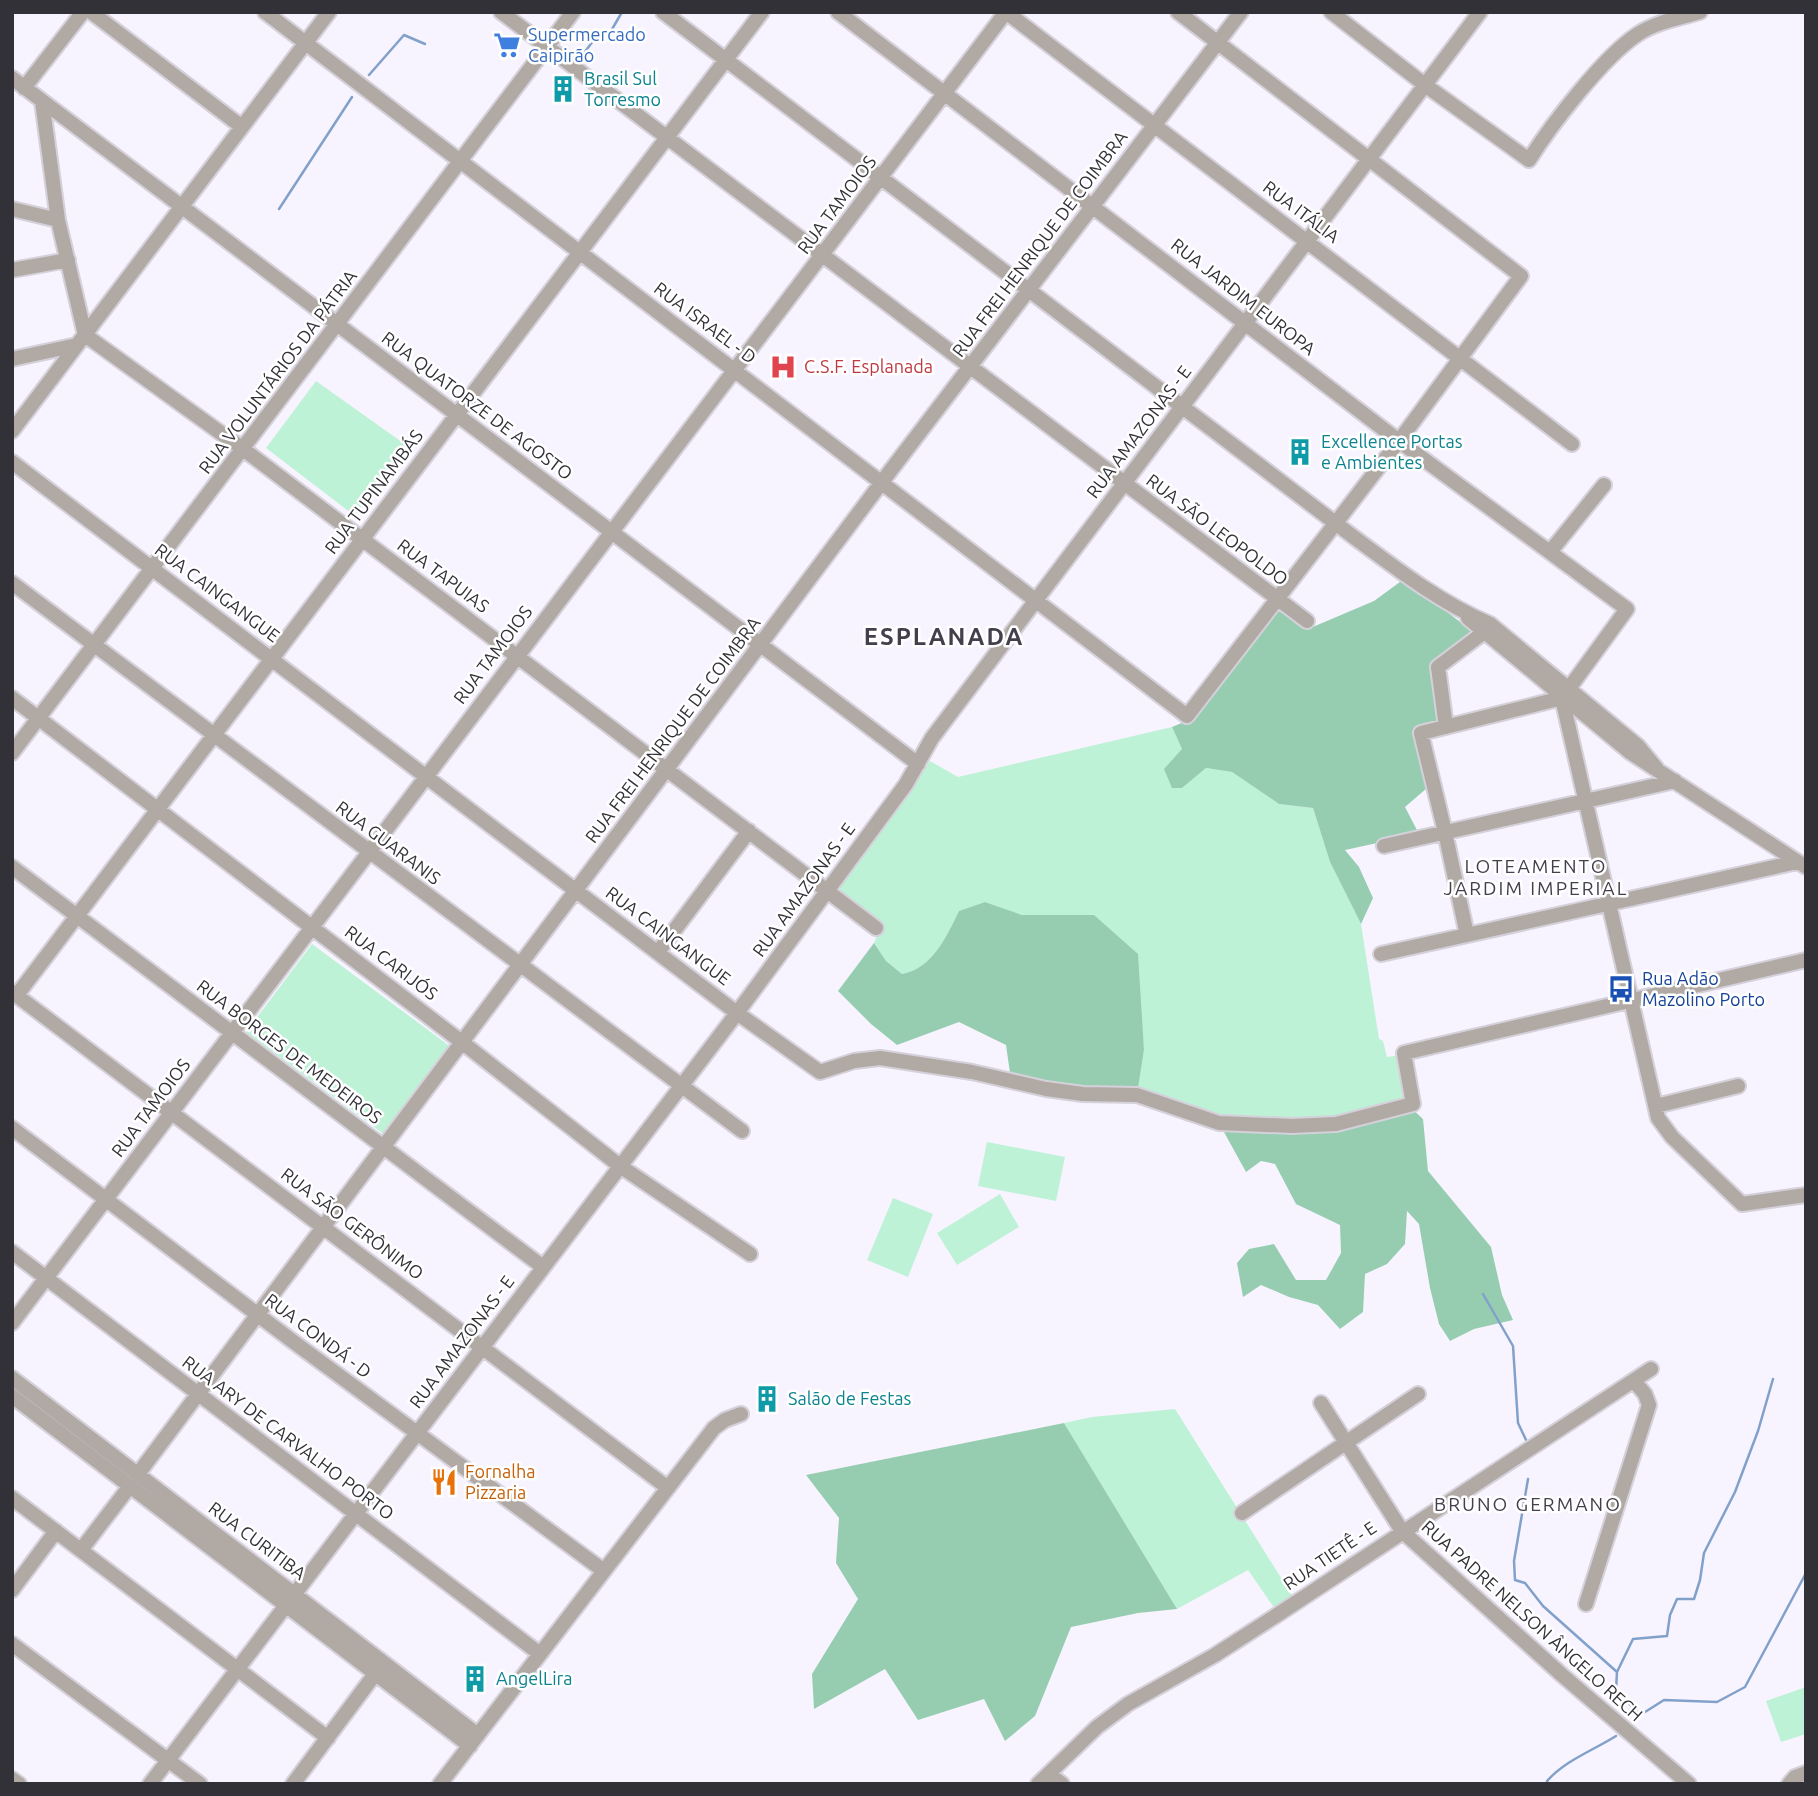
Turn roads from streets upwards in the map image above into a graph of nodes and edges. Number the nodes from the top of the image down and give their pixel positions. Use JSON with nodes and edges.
{"nodes":[{"id":1,"x":83,"y":12,"type":"edge"},
{"id":2,"x":91,"y":12,"type":"edge"},
{"id":3,"x":265,"y":12,"type":"edge"},
{"id":4,"x":329,"y":12,"type":"edge"},
{"id":5,"x":501,"y":12,"type":"edge"},
{"id":6,"x":573,"y":12,"type":"edge"},
{"id":7,"x":663,"y":12,"type":"edge"},
{"id":8,"x":762,"y":12,"type":"edge"},
{"id":9,"x":838,"y":12,"type":"edge"},
{"id":10,"x":1006,"y":12,"type":"edge"},
{"id":11,"x":1178,"y":12,"type":"edge"},
{"id":12,"x":1241,"y":12,"type":"edge"},
{"id":13,"x":1331,"y":12,"type":"edge"},
{"id":14,"x":1480,"y":12,"type":"edge"},
{"id":15,"x":1700,"y":12,"type":"edge"},
{"id":16,"x":305,"y":43,"type":"junction"},
{"id":17,"x":1218,"y":43,"type":"junction"},
{"id":18,"x":547,"y":47,"type":"junction"},
{"id":19,"x":726,"y":60,"type":"junction"},
{"id":20,"x":18,"y":83,"type":"edge"},
{"id":21,"x":1425,"y":86,"type":"junction"},
{"id":22,"x":945,"y":93,"type":"junction"},
{"id":23,"x":43,"y":101,"type":"junction"},
{"id":24,"x":1155,"y":126,"type":"junction"},
{"id":25,"x":242,"y":127,"type":"junction"},
{"id":26,"x":667,"y":138,"type":"junction"},
{"id":27,"x":1369,"y":160,"type":"junction"},
{"id":28,"x":461,"y":162,"type":"junction"},
{"id":29,"x":881,"y":178,"type":"junction"},
{"id":30,"x":1094,"y":206,"type":"junction"},
{"id":31,"x":182,"y":207,"type":"junction"},
{"id":32,"x":12,"y":209,"type":"edge"},
{"id":33,"x":58,"y":220,"type":"junction"},
{"id":34,"x":1307,"y":242,"type":"junction"},
{"id":35,"x":580,"y":252,"type":"junction"},
{"id":36,"x":822,"y":256,"type":"junction"},
{"id":37,"x":68,"y":260,"type":"junction"},
{"id":38,"x":12,"y":270,"type":"edge"},
{"id":39,"x":1029,"y":290,"type":"junction"},
{"id":40,"x":1246,"y":323,"type":"junction"},
{"id":41,"x":337,"y":325,"type":"junction"},
{"id":42,"x":81,"y":340,"type":"junction"},
{"id":43,"x":1461,"y":358,"type":"junction"},
{"id":44,"x":12,"y":359,"type":"edge"},
{"id":45,"x":970,"y":367,"type":"junction"},
{"id":46,"x":736,"y":371,"type":"junction"},
{"id":47,"x":1182,"y":407,"type":"junction"},
{"id":48,"x":456,"y":414,"type":"junction"},
{"id":49,"x":12,"y":431,"type":"edge"},
{"id":50,"x":1399,"y":441,"type":"junction"},
{"id":51,"x":1572,"y":444,"type":"dead end"},
{"id":52,"x":243,"y":449,"type":"junction"},
{"id":53,"x":12,"y":462,"type":"edge"},
{"id":54,"x":882,"y":482,"type":"junction"},
{"id":55,"x":1124,"y":484,"type":"junction"},
{"id":56,"x":1604,"y":485,"type":"dead end"},
{"id":57,"x":1336,"y":523,"type":"junction"},
{"id":58,"x":611,"y":531,"type":"junction"},
{"id":59,"x":362,"y":539,"type":"junction"},
{"id":60,"x":1550,"y":552,"type":"junction"},
{"id":61,"x":153,"y":569,"type":"junction"},
{"id":62,"x":12,"y":583,"type":"edge"},
{"id":63,"x":1277,"y":599,"type":"junction"},
{"id":64,"x":1037,"y":600,"type":"junction"},
{"id":65,"x":1462,"y":612,"type":"junction"},
{"id":66,"x":1307,"y":621,"type":"dead end"},
{"id":67,"x":1483,"y":632,"type":"junction"},
{"id":68,"x":94,"y":645,"type":"junction"},
{"id":69,"x":761,"y":645,"type":"junction"},
{"id":70,"x":517,"y":656,"type":"junction"},
{"id":71,"x":271,"y":658,"type":"junction"},
{"id":72,"x":1565,"y":693,"type":"junction"},
{"id":73,"x":12,"y":698,"type":"edge"},
{"id":74,"x":39,"y":718,"type":"junction"},
{"id":75,"x":1446,"y":727,"type":"junction"},
{"id":76,"x":213,"y":735,"type":"junction"},
{"id":77,"x":12,"y":753,"type":"edge"},
{"id":78,"x":918,"y":764,"type":"junction"},
{"id":79,"x":667,"y":770,"type":"junction"},
{"id":80,"x":425,"y":777,"type":"junction"},
{"id":81,"x":1675,"y":781,"type":"junction"},
{"id":82,"x":1585,"y":801,"type":"junction"},
{"id":83,"x":157,"y":808,"type":"junction"},
{"id":84,"x":749,"y":831,"type":"junction"},
{"id":85,"x":1446,"y":832,"type":"junction"},
{"id":86,"x":1384,"y":846,"type":"dead end"},
{"id":87,"x":368,"y":852,"type":"junction"},
{"id":88,"x":1801,"y":865,"type":"edge"},
{"id":89,"x":12,"y":867,"type":"edge"},
{"id":90,"x":577,"y":891,"type":"junction"},
{"id":91,"x":827,"y":891,"type":"junction"},
{"id":92,"x":1608,"y":904,"type":"junction"},
{"id":93,"x":76,"y":915,"type":"junction"},
{"id":94,"x":312,"y":927,"type":"junction"},
{"id":95,"x":876,"y":928,"type":"dead end"},
{"id":96,"x":1467,"y":935,"type":"junction"},
{"id":97,"x":658,"y":952,"type":"junction"},
{"id":98,"x":1381,"y":954,"type":"dead end"},
{"id":99,"x":1806,"y":960,"type":"edge"},
{"id":100,"x":520,"y":967,"type":"junction"},
{"id":101,"x":15,"y":993,"type":"edge"},
{"id":102,"x":1630,"y":1001,"type":"junction"},
{"id":103,"x":737,"y":1013,"type":"junction"},
{"id":104,"x":232,"y":1032,"type":"junction"},
{"id":105,"x":463,"y":1043,"type":"junction"},
{"id":106,"x":682,"y":1086,"type":"junction"},
{"id":107,"x":1738,"y":1086,"type":"dead end"},
{"id":108,"x":172,"y":1112,"type":"junction"},
{"id":109,"x":1657,"y":1112,"type":"junction"},
{"id":110,"x":12,"y":1128,"type":"edge"},
{"id":111,"x":742,"y":1131,"type":"dead end"},
{"id":112,"x":384,"y":1148,"type":"junction"},
{"id":113,"x":620,"y":1166,"type":"junction"},
{"id":114,"x":1806,"y":1195,"type":"edge"},
{"id":115,"x":106,"y":1199,"type":"junction"},
{"id":116,"x":324,"y":1228,"type":"junction"},
{"id":117,"x":12,"y":1252,"type":"edge"},
{"id":118,"x":750,"y":1254,"type":"dead end"},
{"id":119,"x":543,"y":1268,"type":"junction"},
{"id":120,"x":47,"y":1278,"type":"junction"},
{"id":121,"x":259,"y":1315,"type":"junction"},
{"id":122,"x":12,"y":1324,"type":"edge"},
{"id":123,"x":482,"y":1348,"type":"junction"},
{"id":124,"x":1651,"y":1369,"type":"dead end"},
{"id":125,"x":12,"y":1378,"type":"edge"},
{"id":126,"x":1634,"y":1381,"type":"junction"},
{"id":127,"x":199,"y":1394,"type":"junction"},
{"id":128,"x":1418,"y":1394,"type":"dead end"},
{"id":129,"x":12,"y":1396,"type":"edge"},
{"id":130,"x":1321,"y":1403,"type":"dead end"},
{"id":131,"x":741,"y":1414,"type":"dead end"},
{"id":132,"x":417,"y":1434,"type":"junction"},
{"id":133,"x":1346,"y":1443,"type":"junction"},
{"id":134,"x":134,"y":1480,"type":"junction"},
{"id":135,"x":668,"y":1488,"type":"junction"},
{"id":136,"x":12,"y":1498,"type":"edge"},
{"id":137,"x":356,"y":1513,"type":"junction"},
{"id":138,"x":1242,"y":1513,"type":"dead end"},
{"id":139,"x":56,"y":1531,"type":"junction"},
{"id":140,"x":1402,"y":1531,"type":"junction"},
{"id":141,"x":81,"y":1550,"type":"junction"},
{"id":142,"x":604,"y":1571,"type":"junction"},
{"id":143,"x":12,"y":1590,"type":"edge"},
{"id":144,"x":290,"y":1599,"type":"junction"},
{"id":145,"x":1586,"y":1604,"type":"dead end"},
{"id":146,"x":12,"y":1644,"type":"edge"},
{"id":147,"x":540,"y":1654,"type":"junction"},
{"id":148,"x":237,"y":1669,"type":"junction"},
{"id":149,"x":376,"y":1674,"type":"junction"},
{"id":150,"x":328,"y":1738,"type":"junction"},
{"id":151,"x":474,"y":1740,"type":"junction"},
{"id":152,"x":168,"y":1760,"type":"junction"},
{"id":153,"x":1806,"y":1773,"type":"edge"},
{"id":154,"x":12,"y":1779,"type":"edge"},
{"id":155,"x":1043,"y":1779,"type":"edge"},
{"id":156,"x":19,"y":1784,"type":"edge"},
{"id":157,"x":150,"y":1784,"type":"edge"},
{"id":158,"x":200,"y":1784,"type":"edge"},
{"id":159,"x":293,"y":1784,"type":"edge"},
{"id":160,"x":440,"y":1784,"type":"edge"},
{"id":161,"x":1062,"y":1784,"type":"edge"},
{"id":162,"x":1689,"y":1784,"type":"edge"},
{"id":163,"x":1789,"y":1784,"type":"edge"}],
"edges":[{"from":1,"to":20,"type":"street"},
{"from":2,"to":25,"type":"street"},
{"from":3,"to":16,"type":"street","name":"RUA ISRAEL - D"},
{"from":4,"to":16,"type":"street"},
{"from":5,"to":18,"type":"street","name":"RUA SÃO LEOPOLDO"},
{"from":6,"to":18,"type":"street","name":"RUA VOLUNTÁRIOS DA PÁTRIA"},
{"from":7,"to":19,"type":"street"},
{"from":8,"to":19,"type":"street","name":"RUA TUPINAMBÁS"},
{"from":9,"to":22,"type":"street","name":"RUA JARDIM EUROPA"},
{"from":10,"to":22,"type":"street","name":"RUA TAMOIOS"},
{"from":10,"to":24,"type":"street","name":"RUA ITÁLIA"},
{"from":11,"to":17,"type":"street"},
{"from":12,"to":17,"type":"street","name":"RUA FREI HENRIQUE DE COIMBRA"},
{"from":13,"to":21,"type":"street"},
{"from":14,"to":21,"type":"street","name":"RUA AMAZONAS - E"},
{"from":15,"to":21,"type":"street"},
{"from":16,"to":25,"type":"street"},
{"from":16,"to":28,"type":"street","name":"RUA ISRAEL - D"},
{"from":17,"to":24,"type":"street","name":"RUA FREI HENRIQUE DE COIMBRA"},
{"from":17,"to":27,"type":"street"},
{"from":18,"to":26,"type":"street","name":"RUA SÃO LEOPOLDO"},
{"from":18,"to":28,"type":"street","name":"RUA VOLUNTÁRIOS DA PÁTRIA"},
{"from":19,"to":26,"type":"street","name":"RUA TUPINAMBÁS"},
{"from":19,"to":29,"type":"street"},
{"from":20,"to":23,"type":"street","name":"RUA QUATORZE DE AGOSTO"},
{"from":21,"to":27,"type":"street","name":"RUA AMAZONAS - E"},
{"from":22,"to":29,"type":"street","name":"RUA TAMOIOS"},
{"from":22,"to":30,"type":"street","name":"RUA JARDIM EUROPA"},
{"from":23,"to":31,"type":"street","name":"RUA QUATORZE DE AGOSTO"},
{"from":23,"to":33,"type":"street"},
{"from":24,"to":30,"type":"street","name":"RUA FREI HENRIQUE DE COIMBRA"},
{"from":24,"to":34,"type":"street","name":"RUA ITÁLIA"},
{"from":25,"to":31,"type":"street"},
{"from":26,"to":35,"type":"street","name":"RUA TUPINAMBÁS"},
{"from":26,"to":36,"type":"street","name":"RUA SÃO LEOPOLDO"},
{"from":27,"to":34,"type":"street","name":"RUA AMAZONAS - E"},
{"from":27,"to":43,"type":"street"},
{"from":28,"to":35,"type":"street","name":"RUA ISRAEL - D"},
{"from":28,"to":41,"type":"street","name":"RUA VOLUNTÁRIOS DA PÁTRIA"},
{"from":29,"to":36,"type":"street","name":"RUA TAMOIOS"},
{"from":29,"to":39,"type":"street"},
{"from":30,"to":39,"type":"street","name":"RUA FREI HENRIQUE DE COIMBRA"},
{"from":30,"to":40,"type":"street","name":"RUA JARDIM EUROPA"},
{"from":31,"to":41,"type":"street","name":"RUA QUATORZE DE AGOSTO"},
{"from":31,"to":42,"type":"street"},
{"from":32,"to":33,"type":"street"},
{"from":33,"to":37,"type":"street"},
{"from":34,"to":40,"type":"street","name":"RUA AMAZONAS - E"},
{"from":34,"to":43,"type":"street","name":"RUA ITÁLIA"},
{"from":35,"to":46,"type":"street","name":"RUA ISRAEL - D"},
{"from":35,"to":48,"type":"street","name":"RUA TUPINAMBÁS"},
{"from":36,"to":45,"type":"street","name":"RUA SÃO LEOPOLDO"},
{"from":36,"to":46,"type":"street","name":"RUA TAMOIOS"},
{"from":37,"to":38,"type":"street"},
{"from":37,"to":42,"type":"street"},
{"from":39,"to":45,"type":"street","name":"RUA FREI HENRIQUE DE COIMBRA"},
{"from":39,"to":47,"type":"street"},
{"from":40,"to":47,"type":"street","name":"RUA AMAZONAS - E"},
{"from":40,"to":50,"type":"street","name":"RUA JARDIM EUROPA"},
{"from":41,"to":48,"type":"street","name":"RUA QUATORZE DE AGOSTO"},
{"from":41,"to":52,"type":"street","name":"RUA VOLUNTÁRIOS DA PÁTRIA"},
{"from":42,"to":44,"type":"street"},
{"from":42,"to":49,"type":"street"},
{"from":42,"to":52,"type":"street","name":"RUA TAPUIAS"},
{"from":43,"to":50,"type":"street"},
{"from":43,"to":51,"type":"street","name":"RUA ITÁLIA"},
{"from":45,"to":54,"type":"street","name":"RUA FREI HENRIQUE DE COIMBRA"},
{"from":45,"to":55,"type":"street","name":"RUA SÃO LEOPOLDO"},
{"from":46,"to":54,"type":"street","name":"RUA ISRAEL - D"},
{"from":46,"to":58,"type":"street","name":"RUA TAMOIOS"},
{"from":47,"to":55,"type":"street","name":"RUA AMAZONAS - E"},
{"from":47,"to":57,"type":"street"},
{"from":48,"to":58,"type":"street","name":"RUA QUATORZE DE AGOSTO"},
{"from":48,"to":59,"type":"street","name":"RUA TUPINAMBÁS"},
{"from":50,"to":57,"type":"street"},
{"from":50,"to":60,"type":"street","name":"RUA JARDIM EUROPA"},
{"from":52,"to":59,"type":"street","name":"RUA TAPUIAS"},
{"from":52,"to":61,"type":"street","name":"RUA VOLUNTÁRIOS DA PÁTRIA"},
{"from":53,"to":61,"type":"street","name":"RUA CAINGANGUE"},
{"from":54,"to":64,"type":"street","name":"RUA ISRAEL - D"},
{"from":54,"to":69,"type":"street","name":"RUA FREI HENRIQUE DE COIMBRA"},
{"from":55,"to":63,"type":"street","name":"RUA SÃO LEOPOLDO"},
{"from":55,"to":64,"type":"street","name":"RUA AMAZONAS - E"},
{"from":56,"to":60,"type":"street"},
{"from":57,"to":63,"type":"street"},
{"from":57,"to":65,"type":"street"},
{"from":58,"to":69,"type":"street","name":"RUA QUATORZE DE AGOSTO"},
{"from":58,"to":70,"type":"street","name":"RUA TAMOIOS"},
{"from":59,"to":70,"type":"street","name":"RUA TAPUIAS"},
{"from":59,"to":71,"type":"street","name":"RUA TUPINAMBÁS"},
{"from":60,"to":72,"type":"street","name":"RUA JARDIM EUROPA"},
{"from":61,"to":68,"type":"street","name":"RUA VOLUNTÁRIOS DA PÁTRIA"},
{"from":61,"to":71,"type":"street","name":"RUA CAINGANGUE"},
{"from":62,"to":68,"type":"street","name":"RUA GUARANIS"},
{"from":63,"to":64,"type":"street","name":"RUA ISRAEL - D"},
{"from":63,"to":66,"type":"street","name":"RUA SÃO LEOPOLDO"},
{"from":64,"to":78,"type":"street","name":"RUA AMAZONAS - E"},
{"from":65,"to":67,"type":"street"},
{"from":65,"to":72,"type":"street"},
{"from":67,"to":72,"type":"street"},
{"from":67,"to":75,"type":"street"},
{"from":68,"to":74,"type":"street","name":"RUA VOLUNTÁRIOS DA PÁTRIA"},
{"from":68,"to":76,"type":"street","name":"RUA GUARANIS"},
{"from":69,"to":78,"type":"street","name":"RUA QUATORZE DE AGOSTO"},
{"from":69,"to":79,"type":"street","name":"RUA FREI HENRIQUE DE COIMBRA"},
{"from":70,"to":79,"type":"street","name":"RUA TAPUIAS"},
{"from":70,"to":80,"type":"street","name":"RUA TAMOIOS"},
{"from":71,"to":76,"type":"street","name":"RUA TUPINAMBÁS"},
{"from":71,"to":80,"type":"street","name":"RUA CAINGANGUE"},
{"from":72,"to":75,"type":"street"},
{"from":72,"to":81,"type":"street"},
{"from":72,"to":82,"type":"street"},
{"from":73,"to":74,"type":"street","name":"RUA CARIJÓS"},
{"from":74,"to":77,"type":"street","name":"RUA VOLUNTÁRIOS DA PÁTRIA"},
{"from":74,"to":83,"type":"street","name":"RUA CARIJÓS"},
{"from":75,"to":85,"type":"street"},
{"from":76,"to":83,"type":"street","name":"RUA TUPINAMBÁS"},
{"from":76,"to":87,"type":"street","name":"RUA GUARANIS"},
{"from":78,"to":91,"type":"street","name":"RUA AMAZONAS - E"},
{"from":79,"to":84,"type":"street","name":"RUA TAPUIAS"},
{"from":79,"to":90,"type":"street","name":"RUA FREI HENRIQUE DE COIMBRA"},
{"from":80,"to":87,"type":"street","name":"RUA TAMOIOS"},
{"from":80,"to":90,"type":"street","name":"RUA CAINGANGUE"},
{"from":81,"to":82,"type":"street"},
{"from":81,"to":88,"type":"street"},
{"from":82,"to":85,"type":"street"},
{"from":82,"to":92,"type":"street"},
{"from":83,"to":93,"type":"street","name":"RUA TUPINAMBÁS"},
{"from":83,"to":94,"type":"street","name":"RUA CARIJÓS"},
{"from":84,"to":91,"type":"street","name":"RUA TAPUIAS"},
{"from":84,"to":97,"type":"street"},
{"from":85,"to":86,"type":"street"},
{"from":85,"to":96,"type":"street"},
{"from":87,"to":94,"type":"street","name":"RUA TAMOIOS"},
{"from":87,"to":100,"type":"street","name":"RUA GUARANIS"},
{"from":88,"to":92,"type":"street"},
{"from":89,"to":93,"type":"street","name":"RUA BORGES DE MEDEIROS"},
{"from":90,"to":97,"type":"street","name":"RUA CAINGANGUE"},
{"from":90,"to":100,"type":"street","name":"RUA FREI HENRIQUE DE COIMBRA"},
{"from":91,"to":95,"type":"street","name":"RUA TAPUIAS"},
{"from":91,"to":103,"type":"street","name":"RUA AMAZONAS - E"},
{"from":92,"to":96,"type":"street"},
{"from":92,"to":102,"type":"street"},
{"from":93,"to":101,"type":"street","name":"RUA TUPINAMBÁS"},
{"from":93,"to":104,"type":"street","name":"RUA BORGES DE MEDEIROS"},
{"from":94,"to":104,"type":"street","name":"RUA TAMOIOS"},
{"from":94,"to":105,"type":"street","name":"RUA CARIJÓS"},
{"from":96,"to":98,"type":"street"},
{"from":97,"to":103,"type":"street","name":"RUA CAINGANGUE"},
{"from":99,"to":102,"type":"street"},
{"from":100,"to":105,"type":"street","name":"RUA FREI HENRIQUE DE COIMBRA"},
{"from":100,"to":106,"type":"street","name":"RUA GUARANIS"},
{"from":101,"to":108,"type":"street","name":"RUA SÃO GERÔNIMO"},
{"from":102,"to":103,"type":"street","name":"RUA CAINGANGUE"},
{"from":102,"to":109,"type":"street"},
{"from":103,"to":106,"type":"street","name":"RUA AMAZONAS - E"},
{"from":104,"to":108,"type":"street","name":"RUA TAMOIOS"},
{"from":104,"to":112,"type":"street","name":"RUA BORGES DE MEDEIROS"},
{"from":105,"to":112,"type":"street","name":"RUA FREI HENRIQUE DE COIMBRA"},
{"from":105,"to":113,"type":"street","name":"RUA CARIJÓS"},
{"from":106,"to":111,"type":"street","name":"RUA GUARANIS"},
{"from":106,"to":113,"type":"street","name":"RUA AMAZONAS - E"},
{"from":107,"to":109,"type":"street"},
{"from":108,"to":115,"type":"street","name":"RUA TAMOIOS"},
{"from":108,"to":116,"type":"street","name":"RUA SÃO GERÔNIMO"},
{"from":109,"to":114,"type":"street"},
{"from":110,"to":115,"type":"street","name":"RUA CONDÁ - D"},
{"from":112,"to":116,"type":"street","name":"RUA FREI HENRIQUE DE COIMBRA"},
{"from":112,"to":119,"type":"street","name":"RUA BORGES DE MEDEIROS"},
{"from":113,"to":118,"type":"street","name":"RUA CARIJÓS"},
{"from":113,"to":119,"type":"street","name":"RUA AMAZONAS - E"},
{"from":115,"to":120,"type":"street","name":"RUA TAMOIOS"},
{"from":115,"to":121,"type":"street","name":"RUA CONDÁ - D"},
{"from":116,"to":121,"type":"street","name":"RUA FREI HENRIQUE DE COIMBRA"},
{"from":116,"to":123,"type":"street","name":"RUA SÃO GERÔNIMO"},
{"from":117,"to":120,"type":"street","name":"RUA ARY DE CARVALHO PORTO"},
{"from":119,"to":123,"type":"street","name":"RUA AMAZONAS - E"},
{"from":120,"to":122,"type":"street","name":"RUA TAMOIOS"},
{"from":120,"to":127,"type":"street","name":"RUA ARY DE CARVALHO PORTO"},
{"from":121,"to":127,"type":"street","name":"RUA FREI HENRIQUE DE COIMBRA"},
{"from":121,"to":132,"type":"street","name":"RUA CONDÁ - D"},
{"from":123,"to":132,"type":"street","name":"RUA AMAZONAS - E"},
{"from":123,"to":135,"type":"street","name":"RUA SÃO GERÔNIMO"},
{"from":124,"to":126,"type":"street","name":"RUA TIETÊ - E"},
{"from":125,"to":134,"type":"street","name":"RUA CURITIBA"},
{"from":126,"to":140,"type":"street","name":"RUA TIETÊ - E"},
{"from":126,"to":145,"type":"street"},
{"from":127,"to":134,"type":"street","name":"RUA FREI HENRIQUE DE COIMBRA"},
{"from":127,"to":137,"type":"street","name":"RUA ARY DE CARVALHO PORTO"},
{"from":128,"to":133,"type":"street"},
{"from":129,"to":134,"type":"street","name":"RUA CURITIBA"},
{"from":130,"to":133,"type":"street","name":"RUA PADRE NELSON ÂNGELO RECH"},
{"from":131,"to":135,"type":"street"},
{"from":132,"to":137,"type":"street","name":"RUA AMAZONAS - E"},
{"from":132,"to":142,"type":"street","name":"RUA CONDÁ - D"},
{"from":133,"to":138,"type":"street"},
{"from":133,"to":140,"type":"street","name":"RUA PADRE NELSON ÂNGELO RECH"},
{"from":134,"to":141,"type":"street","name":"RUA FREI HENRIQUE DE COIMBRA"},
{"from":134,"to":144,"type":"street","name":"RUA CURITIBA"},
{"from":135,"to":142,"type":"street"},
{"from":136,"to":139,"type":"street"},
{"from":137,"to":144,"type":"street","name":"RUA AMAZONAS - E"},
{"from":137,"to":147,"type":"street","name":"RUA ARY DE CARVALHO PORTO"},
{"from":139,"to":141,"type":"street"},
{"from":139,"to":143,"type":"street"},
{"from":140,"to":155,"type":"street","name":"RUA TIETÊ - E"},
{"from":140,"to":162,"type":"street","name":"RUA PADRE NELSON ÂNGELO RECH"},
{"from":141,"to":148,"type":"street"},
{"from":142,"to":147,"type":"street"},
{"from":144,"to":148,"type":"street","name":"RUA AMAZONAS - E"},
{"from":144,"to":149,"type":"street","name":"RUA CURITIBA"},
{"from":144,"to":151,"type":"street","name":"RUA CURITIBA"},
{"from":146,"to":152,"type":"street"},
{"from":147,"to":151,"type":"street"},
{"from":148,"to":150,"type":"street"},
{"from":148,"to":152,"type":"street","name":"RUA AMAZONAS - E"},
{"from":149,"to":150,"type":"street"},
{"from":149,"to":151,"type":"street","name":"RUA CURITIBA"},
{"from":150,"to":159,"type":"street"},
{"from":151,"to":160,"type":"street"},
{"from":152,"to":157,"type":"street","name":"RUA AMAZONAS - E"},
{"from":152,"to":158,"type":"street"},
{"from":153,"to":163,"type":"street"},
{"from":154,"to":156,"type":"street"},
{"from":155,"to":161,"type":"street"}]}
